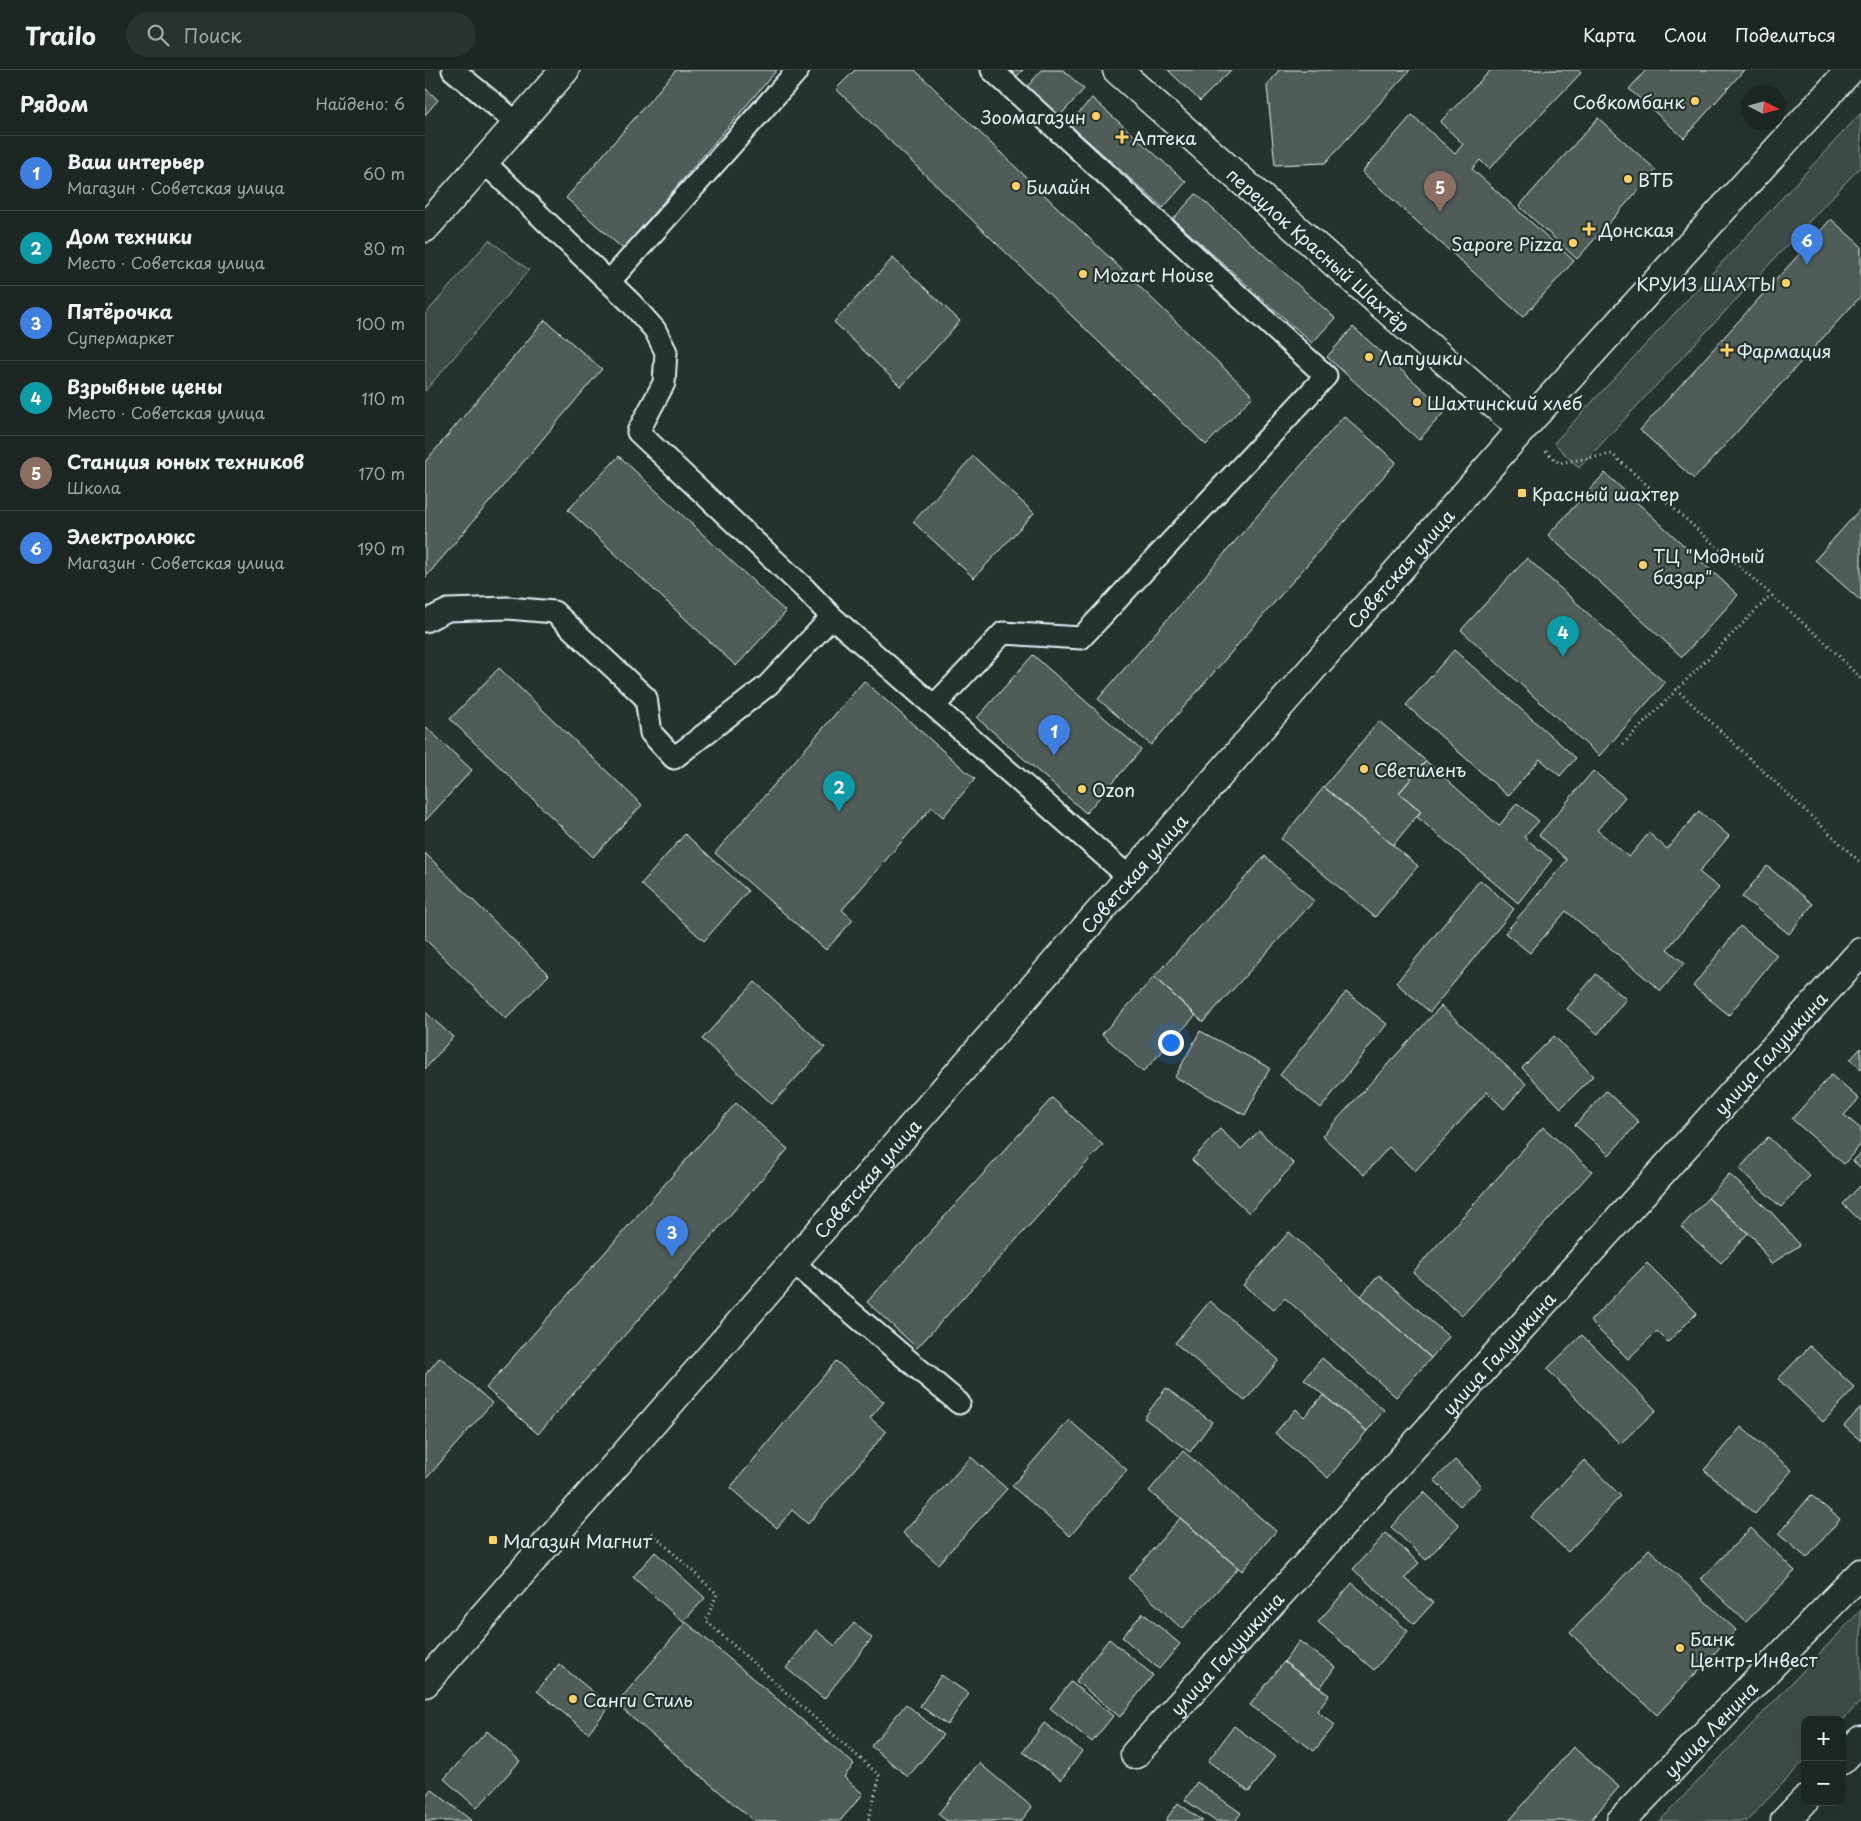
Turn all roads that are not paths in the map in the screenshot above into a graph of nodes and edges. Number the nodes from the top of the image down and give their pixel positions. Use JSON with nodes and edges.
{"nodes":[{"id":1,"x":453,"y":70,"type":"edge"},
{"id":2,"x":565,"y":70,"type":"edge"},
{"id":3,"x":798,"y":70,"type":"edge"},
{"id":4,"x":992,"y":70,"type":"edge"},
{"id":5,"x":1117,"y":70,"type":"edge"},
{"id":6,"x":1850,"y":70,"type":"edge"},
{"id":7,"x":517,"y":123,"type":"junction"},
{"id":8,"x":484,"y":162,"type":"junction"},
{"id":9,"x":425,"y":228,"type":"edge"},
{"id":10,"x":609,"y":282,"type":"junction"},
{"id":11,"x":1522,"y":429,"type":"junction"},
{"id":12,"x":832,"y":617,"type":"junction"},
{"id":13,"x":425,"y":622,"type":"edge"},
{"id":14,"x":934,"y":706,"type":"junction"},
{"id":15,"x":1129,"y":877,"type":"junction"},
{"id":16,"x":1861,"y":952,"type":"edge"},
{"id":17,"x":793,"y":1263,"type":"junction"},
{"id":18,"x":959,"y":1403,"type":"dead end"},
{"id":19,"x":1861,"y":1574,"type":"edge"},
{"id":20,"x":425,"y":1683,"type":"edge"},
{"id":21,"x":1861,"y":1740,"type":"edge"},
{"id":22,"x":1135,"y":1754,"type":"dead end"},
{"id":23,"x":1846,"y":1756,"type":"edge"},
{"id":24,"x":1801,"y":1804,"type":"edge"},
{"id":25,"x":1621,"y":1821,"type":"edge"},
{"id":26,"x":1785,"y":1821,"type":"edge"}],
"edges":[{"from":1,"to":7,"type":"lane"},
{"from":2,"to":7,"type":"main road"},
{"from":3,"to":10,"type":"lane"},
{"from":4,"to":14,"type":"lane"},
{"from":5,"to":11,"type":"main road","name":"переулок Красный Шахтёр"},
{"from":6,"to":11,"type":"main road","name":"Советская улица"},
{"from":7,"to":8,"type":"main road"},
{"from":8,"to":9,"type":"main road"},
{"from":8,"to":10,"type":"lane"},
{"from":10,"to":12,"type":"lane"},
{"from":11,"to":15,"type":"main road","name":"Советская улица"},
{"from":12,"to":13,"type":"lane"},
{"from":12,"to":14,"type":"lane"},
{"from":14,"to":15,"type":"lane"},
{"from":15,"to":17,"type":"main road","name":"Советская улица"},
{"from":16,"to":22,"type":"main road","name":"улица Галушкина"},
{"from":17,"to":18,"type":"lane"},
{"from":17,"to":20,"type":"main road","name":"Советская улица"},
{"from":19,"to":25,"type":"main road","name":"улица Ленина"},
{"from":21,"to":23,"type":"main road"},
{"from":24,"to":26,"type":"main road"}]}
